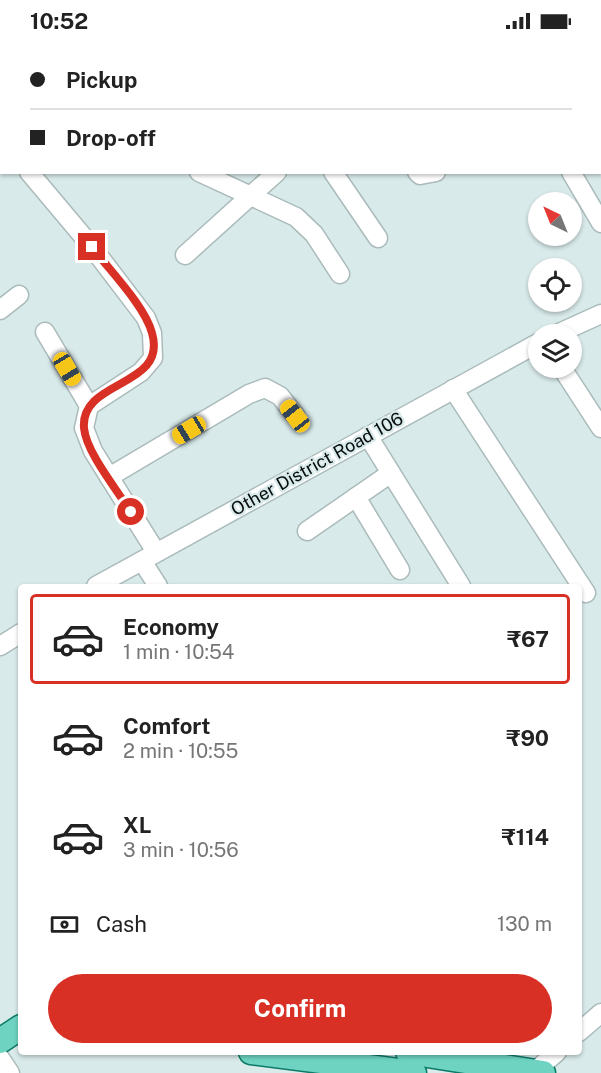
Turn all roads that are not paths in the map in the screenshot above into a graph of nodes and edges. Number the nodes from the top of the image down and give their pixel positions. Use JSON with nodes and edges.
{"nodes":[{"id":1,"x":31,"y":174,"type":"edge"},
{"id":2,"x":203,"y":174,"type":"edge"},
{"id":3,"x":275,"y":174,"type":"edge"},
{"id":4,"x":334,"y":174,"type":"edge"},
{"id":5,"x":572,"y":174,"type":"edge"},
{"id":6,"x":250,"y":197,"type":"junction"},
{"id":7,"x":601,"y":223,"type":"edge"},
{"id":8,"x":378,"y":238,"type":"dead end"},
{"id":9,"x":185,"y":255,"type":"dead end"},
{"id":10,"x":340,"y":274,"type":"dead end"},
{"id":11,"x":19,"y":295,"type":"dead end"},
{"id":12,"x":0,"y":310,"type":"edge"},
{"id":13,"x":601,"y":314,"type":"edge"},
{"id":14,"x":579,"y":324,"type":"edge"},
{"id":15,"x":45,"y":333,"type":"dead end"},
{"id":16,"x":528,"y":348,"type":"edge"},
{"id":17,"x":568,"y":378,"type":"edge"},
{"id":18,"x":453,"y":389,"type":"junction"},
{"id":19,"x":89,"y":405,"type":"junction"},
{"id":20,"x":295,"y":416,"type":"dead end"},
{"id":21,"x":601,"y":428,"type":"edge"},
{"id":22,"x":368,"y":436,"type":"junction"},
{"id":23,"x":391,"y":473,"type":"junction"},
{"id":24,"x":109,"y":477,"type":"junction"},
{"id":25,"x":356,"y":497,"type":"junction"},
{"id":26,"x":307,"y":531,"type":"dead end"},
{"id":27,"x":149,"y":556,"type":"junction"},
{"id":28,"x":400,"y":570,"type":"dead end"},
{"id":29,"x":100,"y":584,"type":"edge"},
{"id":30,"x":157,"y":584,"type":"edge"},
{"id":31,"x":460,"y":584,"type":"edge"},
{"id":32,"x":580,"y":584,"type":"edge"},
{"id":33,"x":582,"y":587,"type":"edge"},
{"id":34,"x":586,"y":593,"type":"dead end"},
{"id":35,"x":18,"y":635,"type":"edge"},
{"id":36,"x":0,"y":646,"type":"edge"},
{"id":37,"x":601,"y":1013,"type":"edge"},
{"id":38,"x":18,"y":1029,"type":"edge"},
{"id":39,"x":582,"y":1029,"type":"edge"},
{"id":40,"x":0,"y":1041,"type":"edge"},
{"id":41,"x":274,"y":1055,"type":"edge"},
{"id":42,"x":451,"y":1055,"type":"edge"},
{"id":43,"x":554,"y":1055,"type":"edge"},
{"id":44,"x":478,"y":1057,"type":"edge"},
{"id":45,"x":0,"y":1058,"type":"edge"},
{"id":46,"x":538,"y":1072,"type":"edge"},
{"id":47,"x":10,"y":1073,"type":"edge"},
{"id":48,"x":414,"y":1073,"type":"edge"}],
"edges":[{"from":1,"to":19,"type":"street"},
{"from":2,"to":6,"type":"street"},
{"from":3,"to":6,"type":"street"},
{"from":4,"to":8,"type":"street"},
{"from":5,"to":7,"type":"street"},
{"from":6,"to":9,"type":"street"},
{"from":6,"to":10,"type":"street"},
{"from":11,"to":12,"type":"street"},
{"from":13,"to":14,"type":"street"},
{"from":15,"to":19,"type":"street"},
{"from":16,"to":18,"type":"street","name":"Other District Road 106"},
{"from":17,"to":21,"type":"street"},
{"from":18,"to":22,"type":"street","name":"Other District Road 106"},
{"from":18,"to":32,"type":"street"},
{"from":19,"to":24,"type":"street"},
{"from":20,"to":24,"type":"street"},
{"from":22,"to":23,"type":"street"},
{"from":22,"to":27,"type":"street","name":"Other District Road 106"},
{"from":23,"to":25,"type":"street"},
{"from":23,"to":31,"type":"street"},
{"from":24,"to":27,"type":"street"},
{"from":25,"to":26,"type":"street"},
{"from":25,"to":28,"type":"street"},
{"from":27,"to":29,"type":"street","name":"Other District Road 106"},
{"from":27,"to":30,"type":"street"},
{"from":33,"to":34,"type":"street"},
{"from":35,"to":36,"type":"street"},
{"from":37,"to":39,"type":"street"},
{"from":38,"to":40,"type":"main road"},
{"from":41,"to":48,"type":"main road"},
{"from":42,"to":44,"type":"main road"},
{"from":43,"to":46,"type":"street"},
{"from":44,"to":46,"type":"main road"},
{"from":45,"to":47,"type":"street"}]}
